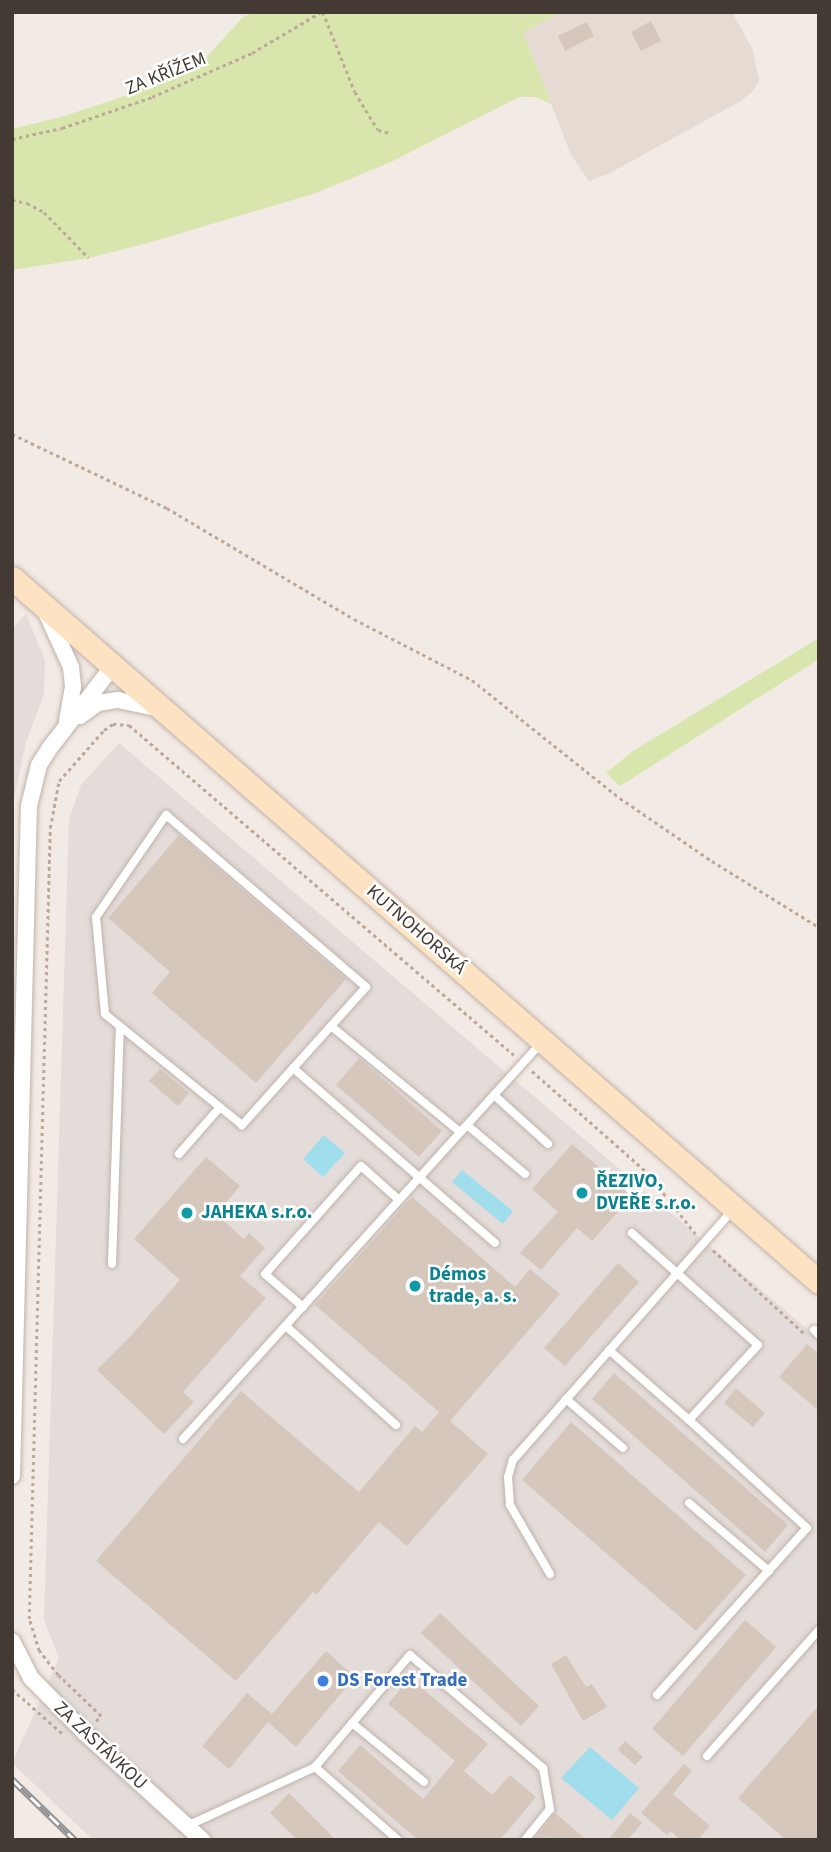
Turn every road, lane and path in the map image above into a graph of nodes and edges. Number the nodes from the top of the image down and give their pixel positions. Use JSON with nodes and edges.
{"nodes":[{"id":1,"x":322,"y":12,"type":"edge"},
{"id":2,"x":390,"y":133,"type":"dead end"},
{"id":3,"x":12,"y":139,"type":"edge"},
{"id":4,"x":12,"y":200,"type":"edge"},
{"id":5,"x":89,"y":258,"type":"dead end"},
{"id":6,"x":12,"y":434,"type":"edge"},
{"id":7,"x":12,"y":578,"type":"edge"},
{"id":8,"x":43,"y":605,"type":"junction"},
{"id":9,"x":113,"y":666,"type":"junction"},
{"id":10,"x":163,"y":709,"type":"junction"},
{"id":11,"x":66,"y":725,"type":"junction"},
{"id":12,"x":819,"y":927,"type":"edge"},
{"id":13,"x":331,"y":1026,"type":"junction"},
{"id":14,"x":120,"y":1027,"type":"junction"},
{"id":15,"x":543,"y":1041,"type":"junction"},
{"id":16,"x":293,"y":1068,"type":"junction"},
{"id":17,"x":494,"y":1096,"type":"junction"},
{"id":18,"x":220,"y":1107,"type":"junction"},
{"id":19,"x":467,"y":1125,"type":"junction"},
{"id":20,"x":460,"y":1132,"type":"junction"},
{"id":21,"x":548,"y":1144,"type":"dead end"},
{"id":22,"x":179,"y":1154,"type":"dead end"},
{"id":23,"x":525,"y":1174,"type":"dead end"},
{"id":24,"x":419,"y":1178,"type":"junction"},
{"id":25,"x":399,"y":1200,"type":"junction"},
{"id":26,"x":735,"y":1208,"type":"junction"},
{"id":27,"x":632,"y":1233,"type":"dead end"},
{"id":28,"x":495,"y":1243,"type":"dead end"},
{"id":29,"x":112,"y":1264,"type":"dead end"},
{"id":30,"x":676,"y":1272,"type":"junction"},
{"id":31,"x":819,"y":1282,"type":"edge"},
{"id":32,"x":303,"y":1307,"type":"junction"},
{"id":33,"x":286,"y":1326,"type":"junction"},
{"id":34,"x":609,"y":1350,"type":"junction"},
{"id":35,"x":566,"y":1399,"type":"junction"},
{"id":36,"x":689,"y":1420,"type":"junction"},
{"id":37,"x":396,"y":1424,"type":"dead end"},
{"id":38,"x":183,"y":1439,"type":"dead end"},
{"id":39,"x":624,"y":1448,"type":"dead end"},
{"id":40,"x":12,"y":1476,"type":"edge"},
{"id":41,"x":689,"y":1503,"type":"dead end"},
{"id":42,"x":769,"y":1571,"type":"junction"},
{"id":43,"x":550,"y":1574,"type":"dead end"},
{"id":44,"x":819,"y":1630,"type":"edge"},
{"id":45,"x":12,"y":1641,"type":"edge"},
{"id":46,"x":657,"y":1695,"type":"dead end"},
{"id":47,"x":352,"y":1723,"type":"junction"},
{"id":48,"x":707,"y":1756,"type":"dead end"},
{"id":49,"x":315,"y":1767,"type":"junction"},
{"id":50,"x":424,"y":1782,"type":"dead end"},
{"id":51,"x":187,"y":1826,"type":"junction"},
{"id":52,"x":202,"y":1840,"type":"edge"},
{"id":53,"x":398,"y":1840,"type":"edge"},
{"id":54,"x":525,"y":1840,"type":"edge"}],
"edges":[{"from":1,"to":2,"type":"path"},
{"from":1,"to":3,"type":"path","name":"ZA KŘÍŽEM"},
{"from":4,"to":5,"type":"path"},
{"from":6,"to":12,"type":"path"},
{"from":7,"to":8,"type":"main road","name":"KUTNOHORSKÁ"},
{"from":8,"to":9,"type":"main road","name":"KUTNOHORSKÁ"},
{"from":8,"to":11,"type":"street"},
{"from":9,"to":10,"type":"main road","name":"KUTNOHORSKÁ"},
{"from":9,"to":11,"type":"street"},
{"from":10,"to":11,"type":"street"},
{"from":10,"to":15,"type":"main road","name":"KUTNOHORSKÁ"},
{"from":11,"to":40,"type":"street"},
{"from":13,"to":14,"type":"lane"},
{"from":13,"to":16,"type":"lane"},
{"from":13,"to":20,"type":"lane"},
{"from":14,"to":18,"type":"lane"},
{"from":14,"to":29,"type":"lane"},
{"from":15,"to":17,"type":"lane"},
{"from":15,"to":26,"type":"main road","name":"KUTNOHORSKÁ"},
{"from":16,"to":18,"type":"lane"},
{"from":16,"to":24,"type":"lane"},
{"from":17,"to":19,"type":"lane"},
{"from":17,"to":21,"type":"lane"},
{"from":18,"to":22,"type":"lane"},
{"from":19,"to":20,"type":"lane"},
{"from":19,"to":23,"type":"lane"},
{"from":20,"to":24,"type":"lane"},
{"from":24,"to":25,"type":"lane"},
{"from":24,"to":28,"type":"lane"},
{"from":25,"to":32,"type":"lane"},
{"from":25,"to":32,"type":"lane"},
{"from":26,"to":30,"type":"lane"},
{"from":26,"to":31,"type":"main road","name":"KUTNOHORSKÁ"},
{"from":27,"to":30,"type":"lane"},
{"from":30,"to":34,"type":"lane"},
{"from":30,"to":36,"type":"lane"},
{"from":32,"to":33,"type":"lane"},
{"from":33,"to":37,"type":"lane"},
{"from":33,"to":38,"type":"lane"},
{"from":34,"to":35,"type":"lane"},
{"from":34,"to":36,"type":"lane"},
{"from":35,"to":39,"type":"lane"},
{"from":35,"to":43,"type":"lane"},
{"from":36,"to":42,"type":"lane"},
{"from":41,"to":42,"type":"lane"},
{"from":42,"to":46,"type":"lane"},
{"from":44,"to":48,"type":"lane"},
{"from":45,"to":51,"type":"street","name":"ZA ZASTÁVKOU"},
{"from":47,"to":49,"type":"lane"},
{"from":47,"to":50,"type":"lane"},
{"from":47,"to":54,"type":"lane"},
{"from":49,"to":51,"type":"lane"},
{"from":49,"to":53,"type":"lane"},
{"from":51,"to":52,"type":"street","name":"ZA ZASTÁVKOU"}]}
